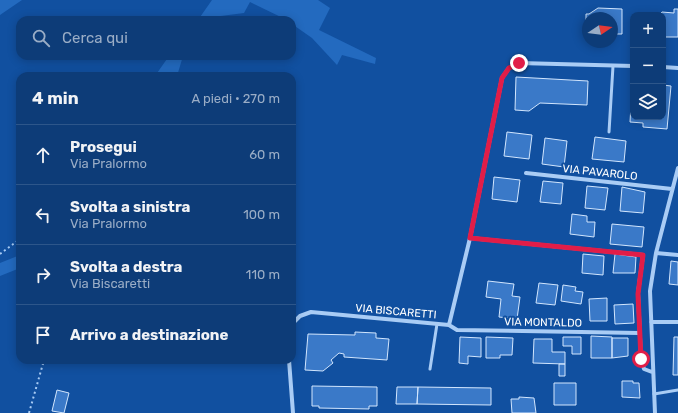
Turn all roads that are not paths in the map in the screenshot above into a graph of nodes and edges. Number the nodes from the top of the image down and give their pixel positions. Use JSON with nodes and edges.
{"nodes":[{"id":1,"x":613,"y":66,"type":"junction"},
{"id":2,"x":630,"y":66,"type":"edge"},
{"id":3,"x":666,"y":67,"type":"edge"},
{"id":4,"x":678,"y":68,"type":"edge"},
{"id":5,"x":610,"y":132,"type":"dead end"},
{"id":6,"x":678,"y":168,"type":"edge"},
{"id":7,"x":526,"y":173,"type":"dead end"},
{"id":8,"x":672,"y":189,"type":"junction"},
{"id":9,"x":470,"y":238,"type":"junction"},
{"id":10,"x":656,"y":253,"type":"junction"},
{"id":11,"x":678,"y":255,"type":"edge"},
{"id":12,"x":296,"y":320,"type":"edge"},
{"id":13,"x":650,"y":322,"type":"junction"},
{"id":14,"x":678,"y":322,"type":"edge"},
{"id":15,"x":437,"y":324,"type":"junction"},
{"id":16,"x":449,"y":325,"type":"junction"},
{"id":17,"x":639,"y":333,"type":"junction"},
{"id":18,"x":289,"y":364,"type":"edge"},
{"id":19,"x":430,"y":369,"type":"dead end"},
{"id":20,"x":652,"y":372,"type":"junction"},
{"id":21,"x":678,"y":390,"type":"edge"},
{"id":22,"x":654,"y":394,"type":"junction"},
{"id":23,"x":293,"y":413,"type":"edge"},
{"id":24,"x":655,"y":413,"type":"edge"}],
"edges":[{"from":1,"to":2,"type":"street","name":"VIA BISCARETTI"},
{"from":1,"to":5,"type":"lane"},
{"from":1,"to":9,"type":"street","name":"VIA BISCARETTI"},
{"from":3,"to":4,"type":"street"},
{"from":6,"to":8,"type":"street"},
{"from":7,"to":8,"type":"street","name":"VIA PAVAROLO"},
{"from":8,"to":10,"type":"street"},
{"from":9,"to":16,"type":"street","name":"VIA BISCARETTI"},
{"from":9,"to":17,"type":"street"},
{"from":10,"to":11,"type":"street"},
{"from":10,"to":13,"type":"street"},
{"from":12,"to":15,"type":"street","name":"VIA BISCARETTI"},
{"from":13,"to":14,"type":"street"},
{"from":13,"to":20,"type":"street"},
{"from":15,"to":16,"type":"street","name":"VIA BISCARETTI"},
{"from":15,"to":19,"type":"lane"},
{"from":16,"to":17,"type":"street","name":"VIA MONTALDO"},
{"from":17,"to":20,"type":"street"},
{"from":18,"to":23,"type":"street"},
{"from":20,"to":22,"type":"street"},
{"from":21,"to":22,"type":"lane"},
{"from":22,"to":24,"type":"street"}]}
